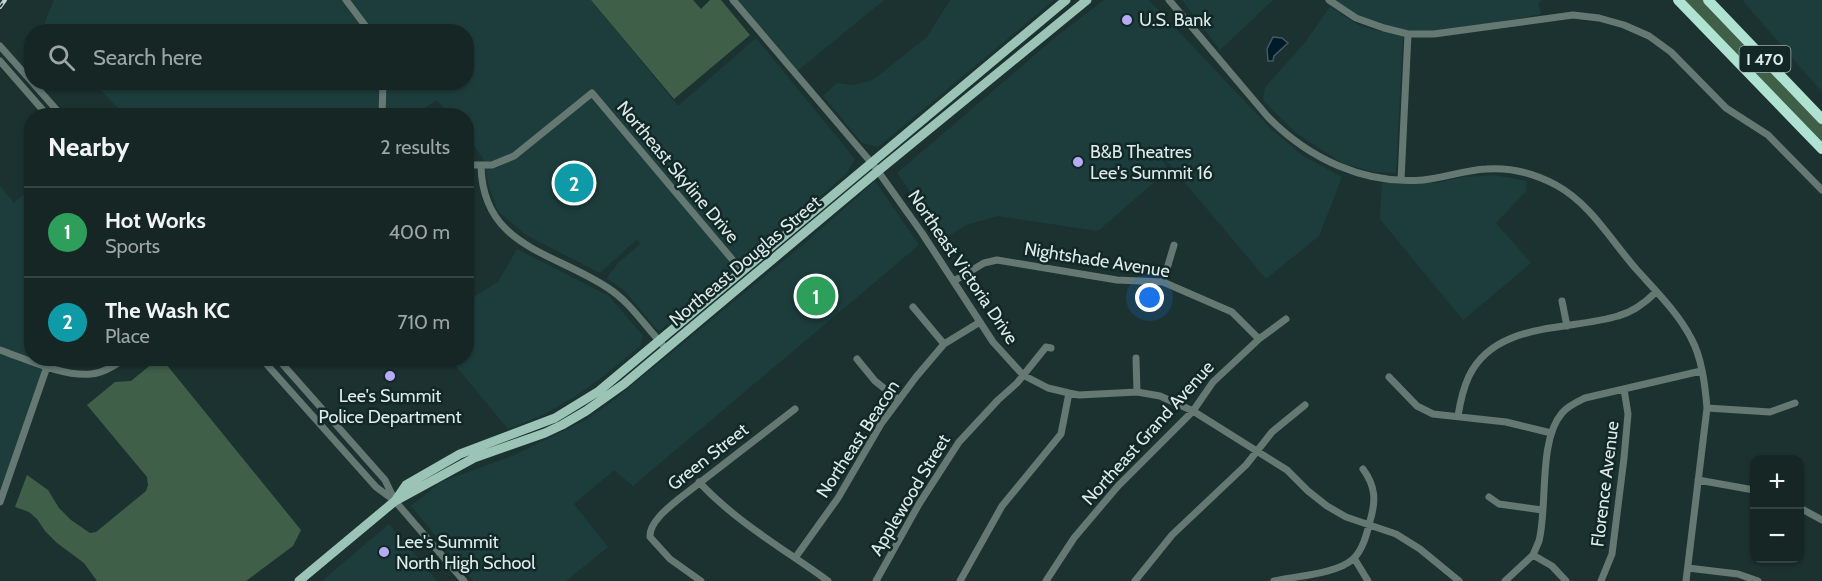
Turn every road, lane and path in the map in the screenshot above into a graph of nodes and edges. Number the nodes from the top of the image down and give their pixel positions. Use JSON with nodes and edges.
{"nodes":[{"id":1,"x":346,"y":0,"type":"edge"},
{"id":2,"x":733,"y":0,"type":"edge"},
{"id":3,"x":1066,"y":0,"type":"edge"},
{"id":4,"x":1087,"y":0,"type":"edge"},
{"id":5,"x":1169,"y":0,"type":"edge"},
{"id":6,"x":1329,"y":0,"type":"edge"},
{"id":7,"x":1678,"y":0,"type":"edge"},
{"id":8,"x":1708,"y":0,"type":"edge"},
{"id":9,"x":364,"y":24,"type":"edge"},
{"id":10,"x":1408,"y":34,"type":"junction"},
{"id":11,"x":0,"y":46,"type":"edge"},
{"id":12,"x":0,"y":61,"type":"edge"},
{"id":13,"x":24,"y":73,"type":"edge"},
{"id":14,"x":24,"y":88,"type":"edge"},
{"id":15,"x":25,"y":90,"type":"edge"},
{"id":16,"x":39,"y":90,"type":"edge"},
{"id":17,"x":383,"y":90,"type":"edge"},
{"id":18,"x":41,"y":108,"type":"edge"},
{"id":19,"x":55,"y":108,"type":"edge"},
{"id":20,"x":382,"y":108,"type":"edge"},
{"id":21,"x":1822,"y":119,"type":"edge"},
{"id":22,"x":1822,"y":149,"type":"edge"},
{"id":23,"x":474,"y":166,"type":"edge"},
{"id":24,"x":481,"y":166,"type":"junction"},
{"id":25,"x":875,"y":167,"type":"junction"},
{"id":26,"x":1401,"y":180,"type":"junction"},
{"id":27,"x":1822,"y":190,"type":"edge"},
{"id":28,"x":1174,"y":246,"type":"dead end"},
{"id":29,"x":742,"y":272,"type":"junction"},
{"id":30,"x":954,"y":280,"type":"junction"},
{"id":31,"x":1162,"y":282,"type":"junction"},
{"id":32,"x":740,"y":287,"type":"junction"},
{"id":33,"x":1656,"y":292,"type":"junction"},
{"id":34,"x":1562,"y":302,"type":"dead end"},
{"id":35,"x":913,"y":307,"type":"dead end"},
{"id":36,"x":1286,"y":319,"type":"dead end"},
{"id":37,"x":980,"y":322,"type":"junction"},
{"id":38,"x":1567,"y":326,"type":"junction"},
{"id":39,"x":1259,"y":339,"type":"junction"},
{"id":40,"x":944,"y":344,"type":"junction"},
{"id":41,"x":663,"y":345,"type":"junction"},
{"id":42,"x":1052,"y":348,"type":"dead end"},
{"id":43,"x":0,"y":350,"type":"edge"},
{"id":44,"x":24,"y":356,"type":"edge"},
{"id":45,"x":1136,"y":358,"type":"dead end"},
{"id":46,"x":857,"y":359,"type":"dead end"},
{"id":47,"x":48,"y":366,"type":"edge"},
{"id":48,"x":57,"y":366,"type":"edge"},
{"id":49,"x":114,"y":366,"type":"edge"},
{"id":50,"x":268,"y":366,"type":"edge"},
{"id":51,"x":284,"y":366,"type":"edge"},
{"id":52,"x":1701,"y":371,"type":"junction"},
{"id":53,"x":1023,"y":375,"type":"junction"},
{"id":54,"x":1389,"y":377,"type":"dead end"},
{"id":55,"x":1624,"y":389,"type":"junction"},
{"id":56,"x":1137,"y":392,"type":"junction"},
{"id":57,"x":1069,"y":393,"type":"junction"},
{"id":58,"x":899,"y":400,"type":"junction"},
{"id":59,"x":1794,"y":403,"type":"dead end"},
{"id":60,"x":1305,"y":405,"type":"dead end"},
{"id":61,"x":1707,"y":408,"type":"junction"},
{"id":62,"x":795,"y":409,"type":"dead end"},
{"id":63,"x":1193,"y":411,"type":"junction"},
{"id":64,"x":1458,"y":417,"type":"junction"},
{"id":65,"x":1551,"y":434,"type":"junction"},
{"id":66,"x":329,"y":435,"type":"junction"},
{"id":67,"x":349,"y":438,"type":"junction"},
{"id":68,"x":1258,"y":451,"type":"junction"},
{"id":69,"x":1363,"y":469,"type":"dead end"},
{"id":70,"x":1698,"y":480,"type":"junction"},
{"id":71,"x":699,"y":482,"type":"junction"},
{"id":72,"x":1750,"y":489,"type":"edge"},
{"id":73,"x":1489,"y":497,"type":"dead end"},
{"id":74,"x":395,"y":501,"type":"junction"},
{"id":75,"x":0,"y":502,"type":"edge"},
{"id":76,"x":1802,"y":509,"type":"edge"},
{"id":77,"x":1542,"y":510,"type":"junction"},
{"id":78,"x":1822,"y":520,"type":"edge"},
{"id":79,"x":1369,"y":526,"type":"junction"},
{"id":80,"x":1533,"y":555,"type":"junction"},
{"id":81,"x":795,"y":558,"type":"junction"},
{"id":82,"x":1354,"y":558,"type":"junction"},
{"id":83,"x":1688,"y":568,"type":"junction"},
{"id":84,"x":299,"y":581,"type":"edge"},
{"id":85,"x":464,"y":581,"type":"edge"},
{"id":86,"x":701,"y":581,"type":"edge"},
{"id":87,"x":828,"y":581,"type":"edge"},
{"id":88,"x":876,"y":581,"type":"edge"},
{"id":89,"x":960,"y":581,"type":"edge"},
{"id":90,"x":1046,"y":581,"type":"edge"},
{"id":91,"x":1135,"y":581,"type":"edge"},
{"id":92,"x":1274,"y":581,"type":"edge"},
{"id":93,"x":1368,"y":581,"type":"edge"},
{"id":94,"x":1459,"y":581,"type":"edge"},
{"id":95,"x":1505,"y":581,"type":"edge"},
{"id":96,"x":1566,"y":581,"type":"edge"},
{"id":97,"x":1601,"y":581,"type":"edge"},
{"id":98,"x":1686,"y":581,"type":"edge"},
{"id":99,"x":1758,"y":581,"type":"edge"}],
"edges":[{"from":1,"to":9,"type":"street"},
{"from":2,"to":25,"type":"street","name":"Northeast Victoria Drive"},
{"from":3,"to":25,"type":"main road","name":"Northeast Douglas Street"},
{"from":4,"to":25,"type":"main road","name":"Northeast Douglas Street"},
{"from":5,"to":26,"type":"street"},
{"from":6,"to":10,"type":"street"},
{"from":7,"to":22,"type":"highway","number":"I 470"},
{"from":8,"to":21,"type":"highway","number":"I 470"},
{"from":10,"to":26,"type":"street"},
{"from":10,"to":27,"type":"street"},
{"from":11,"to":13,"type":"street"},
{"from":12,"to":14,"type":"street"},
{"from":15,"to":18,"type":"street"},
{"from":16,"to":19,"type":"street"},
{"from":17,"to":20,"type":"street"},
{"from":23,"to":24,"type":"street"},
{"from":24,"to":29,"type":"street","name":"Northeast Skyline Drive"},
{"from":24,"to":41,"type":"street"},
{"from":25,"to":29,"type":"main road","name":"Northeast Douglas Street"},
{"from":25,"to":30,"type":"street","name":"Northeast Victoria Drive"},
{"from":25,"to":32,"type":"main road","name":"Northeast Douglas Street"},
{"from":26,"to":33,"type":"street"},
{"from":28,"to":31,"type":"street"},
{"from":29,"to":32,"type":"main road"},
{"from":29,"to":41,"type":"main road","name":"Northeast Douglas Street"},
{"from":30,"to":31,"type":"street","name":"Nightshade Avenue"},
{"from":30,"to":37,"type":"street","name":"Northeast Victoria Drive"},
{"from":31,"to":39,"type":"street","name":"Nightshade Avenue"},
{"from":32,"to":41,"type":"main road","name":"Northeast Douglas Street"},
{"from":33,"to":38,"type":"street"},
{"from":33,"to":52,"type":"street"},
{"from":34,"to":38,"type":"street"},
{"from":35,"to":40,"type":"street"},
{"from":36,"to":39,"type":"street","name":"Northeast Grand Avenue"},
{"from":37,"to":40,"type":"street","name":"Northeast Beacon"},
{"from":37,"to":53,"type":"street","name":"Northeast Victoria Drive"},
{"from":38,"to":64,"type":"street"},
{"from":39,"to":63,"type":"street","name":"Northeast Grand Avenue"},
{"from":40,"to":58,"type":"street","name":"Northeast Beacon"},
{"from":41,"to":74,"type":"main road","name":"Northeast Douglas Street"},
{"from":42,"to":53,"type":"street","name":"Applewood Street"},
{"from":43,"to":44,"type":"street"},
{"from":45,"to":56,"type":"street"},
{"from":46,"to":58,"type":"street"},
{"from":47,"to":75,"type":"street"},
{"from":48,"to":49,"type":"street"},
{"from":50,"to":66,"type":"street"},
{"from":51,"to":67,"type":"street"},
{"from":52,"to":55,"type":"street"},
{"from":52,"to":61,"type":"street"},
{"from":53,"to":57,"type":"street","name":"Northeast Victoria Drive"},
{"from":53,"to":88,"type":"street","name":"Applewood Street"},
{"from":54,"to":64,"type":"street"},
{"from":55,"to":65,"type":"street"},
{"from":55,"to":97,"type":"street","name":"Florence Avenue"},
{"from":56,"to":57,"type":"street","name":"Northeast Victoria Drive"},
{"from":56,"to":63,"type":"street","name":"Northeast Victoria Drive"},
{"from":57,"to":89,"type":"street"},
{"from":58,"to":81,"type":"street","name":"Northeast Beacon"},
{"from":59,"to":61,"type":"street"},
{"from":60,"to":68,"type":"street"},
{"from":61,"to":70,"type":"street"},
{"from":62,"to":71,"type":"street","name":"Green Street"},
{"from":63,"to":68,"type":"street","name":"Northeast Victoria Drive"},
{"from":63,"to":90,"type":"street","name":"Northeast Grand Avenue"},
{"from":64,"to":65,"type":"street"},
{"from":65,"to":77,"type":"street"},
{"from":66,"to":67,"type":"street"},
{"from":66,"to":74,"type":"street"},
{"from":67,"to":74,"type":"street"},
{"from":68,"to":79,"type":"street","name":"Northeast Victoria Drive"},
{"from":68,"to":91,"type":"street"},
{"from":69,"to":79,"type":"street"},
{"from":70,"to":72,"type":"street"},
{"from":70,"to":83,"type":"street"},
{"from":71,"to":81,"type":"street"},
{"from":71,"to":86,"type":"street","name":"Green Street"},
{"from":73,"to":77,"type":"street"},
{"from":74,"to":84,"type":"main road","name":"Northeast Douglas Street"},
{"from":74,"to":85,"type":"street"},
{"from":76,"to":78,"type":"street"},
{"from":77,"to":80,"type":"street"},
{"from":79,"to":82,"type":"street"},
{"from":79,"to":94,"type":"street","name":"Northeast Victoria Drive"},
{"from":80,"to":95,"type":"street"},
{"from":80,"to":96,"type":"street"},
{"from":81,"to":87,"type":"street"},
{"from":82,"to":92,"type":"street"},
{"from":82,"to":93,"type":"street"},
{"from":83,"to":98,"type":"street"},
{"from":83,"to":99,"type":"street"}]}
